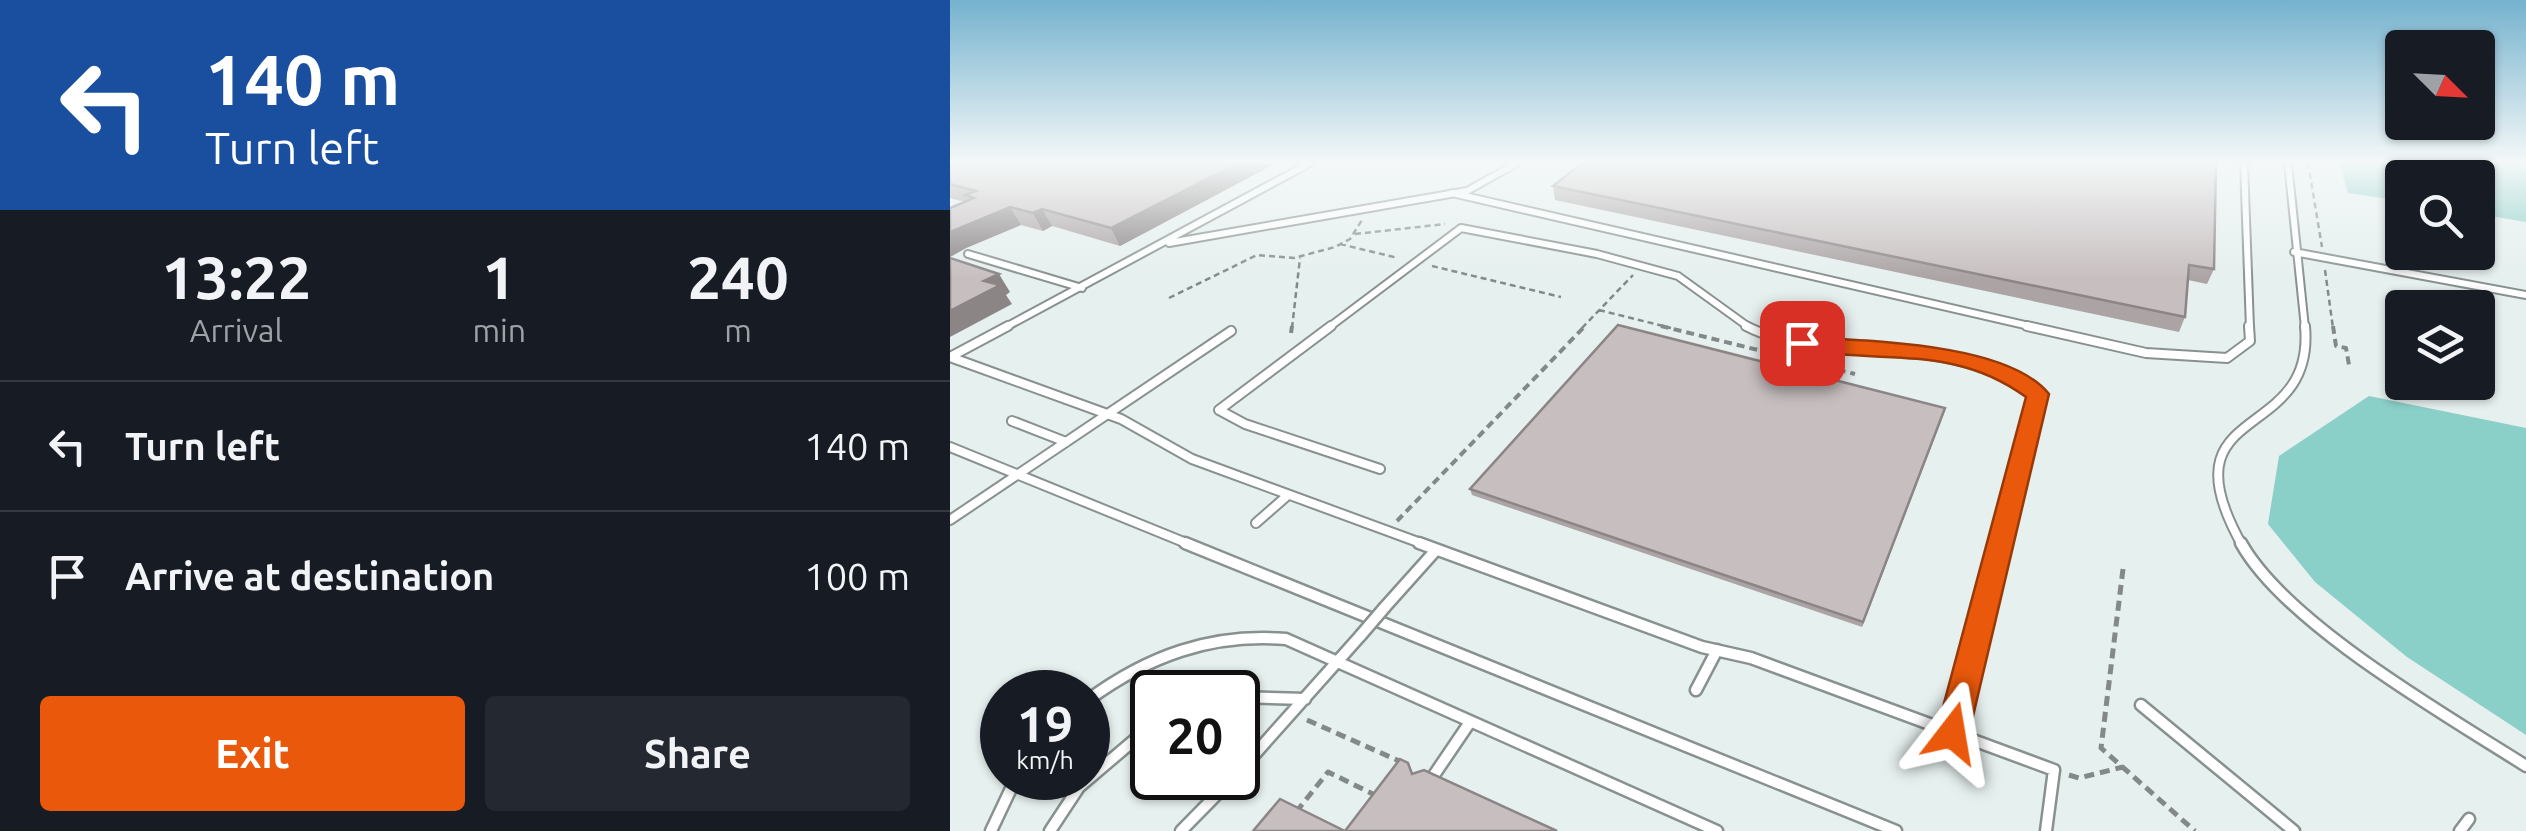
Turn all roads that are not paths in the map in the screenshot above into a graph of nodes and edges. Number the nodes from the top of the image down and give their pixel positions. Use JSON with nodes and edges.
{"nodes":[{"id":1,"x":1239,"y":202,"type":"edge"},
{"id":2,"x":1402,"y":202,"type":"edge"},
{"id":3,"x":1490,"y":202,"type":"edge"},
{"id":4,"x":2245,"y":202,"type":"edge"},
{"id":5,"x":2291,"y":202,"type":"edge"},
{"id":6,"x":1162,"y":244,"type":"junction"},
{"id":7,"x":2294,"y":252,"type":"junction"},
{"id":8,"x":968,"y":254,"type":"dead end"},
{"id":9,"x":1082,"y":288,"type":"junction"},
{"id":10,"x":2526,"y":294,"type":"edge"},
{"id":11,"x":1231,"y":331,"type":"dead end"},
{"id":12,"x":950,"y":357,"type":"edge"},
{"id":13,"x":1108,"y":414,"type":"junction"},
{"id":14,"x":1012,"y":421,"type":"dead end"},
{"id":15,"x":1066,"y":442,"type":"junction"},
{"id":16,"x":950,"y":447,"type":"edge"},
{"id":17,"x":1380,"y":469,"type":"dead end"},
{"id":18,"x":1016,"y":475,"type":"junction"},
{"id":19,"x":1288,"y":495,"type":"junction"},
{"id":20,"x":950,"y":520,"type":"edge"},
{"id":21,"x":1256,"y":523,"type":"dead end"},
{"id":22,"x":1436,"y":550,"type":"junction"},
{"id":23,"x":1717,"y":650,"type":"junction"},
{"id":24,"x":1337,"y":662,"type":"junction"},
{"id":25,"x":1110,"y":687,"type":"edge"},
{"id":26,"x":1696,"y":690,"type":"dead end"},
{"id":27,"x":1260,"y":697,"type":"edge"},
{"id":28,"x":1305,"y":698,"type":"junction"},
{"id":29,"x":2141,"y":704,"type":"dead end"},
{"id":30,"x":1470,"y":722,"type":"junction"},
{"id":31,"x":1952,"y":733,"type":"junction"},
{"id":32,"x":1130,"y":744,"type":"edge"},
{"id":33,"x":1260,"y":748,"type":"edge"},
{"id":34,"x":2526,"y":766,"type":"edge"},
{"id":35,"x":1426,"y":786,"type":"edge"},
{"id":36,"x":1006,"y":800,"type":"edge"},
{"id":37,"x":1211,"y":800,"type":"edge"},
{"id":38,"x":2468,"y":819,"type":"dead end"},
{"id":39,"x":991,"y":831,"type":"edge"},
{"id":40,"x":1050,"y":831,"type":"edge"},
{"id":41,"x":1181,"y":831,"type":"edge"},
{"id":42,"x":1717,"y":831,"type":"edge"},
{"id":43,"x":1896,"y":831,"type":"edge"},
{"id":44,"x":2046,"y":831,"type":"edge"},
{"id":45,"x":2294,"y":831,"type":"edge"},
{"id":46,"x":2460,"y":831,"type":"edge"}],
"edges":[{"from":1,"to":6,"type":"lane"},
{"from":2,"to":6,"type":"lane"},
{"from":3,"to":4,"type":"lane"},
{"from":5,"to":7,"type":"lane"},
{"from":6,"to":9,"type":"lane"},
{"from":7,"to":10,"type":"lane"},
{"from":7,"to":34,"type":"lane"},
{"from":8,"to":9,"type":"lane"},
{"from":9,"to":12,"type":"lane"},
{"from":11,"to":13,"type":"lane"},
{"from":12,"to":13,"type":"lane"},
{"from":13,"to":15,"type":"lane"},
{"from":13,"to":19,"type":"lane"},
{"from":14,"to":15,"type":"lane"},
{"from":15,"to":18,"type":"lane"},
{"from":16,"to":18,"type":"lane"},
{"from":17,"to":31,"type":"lane"},
{"from":18,"to":20,"type":"lane"},
{"from":18,"to":43,"type":"lane"},
{"from":19,"to":21,"type":"lane"},
{"from":19,"to":22,"type":"lane"},
{"from":22,"to":23,"type":"lane"},
{"from":22,"to":24,"type":"lane","bridge":true},
{"from":23,"to":26,"type":"lane"},
{"from":23,"to":31,"type":"lane"},
{"from":24,"to":25,"type":"lane"},
{"from":24,"to":28,"type":"lane"},
{"from":24,"to":30,"type":"lane"},
{"from":27,"to":28,"type":"lane"},
{"from":28,"to":33,"type":"lane"},
{"from":29,"to":45,"type":"lane"},
{"from":30,"to":35,"type":"lane"},
{"from":30,"to":42,"type":"lane"},
{"from":31,"to":44,"type":"lane"},
{"from":32,"to":40,"type":"lane"},
{"from":36,"to":39,"type":"lane"},
{"from":37,"to":41,"type":"lane"},
{"from":38,"to":46,"type":"lane"}]}
